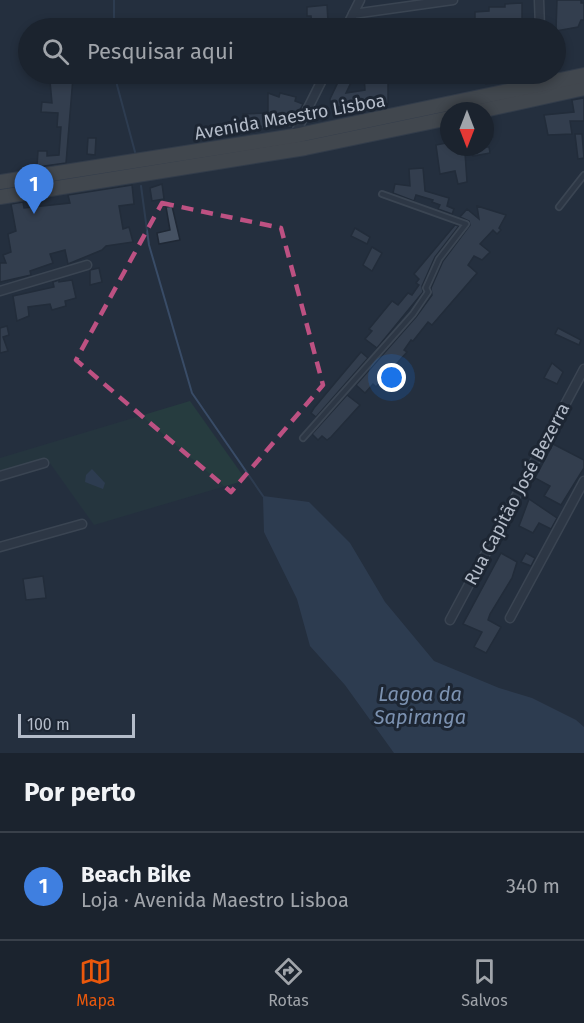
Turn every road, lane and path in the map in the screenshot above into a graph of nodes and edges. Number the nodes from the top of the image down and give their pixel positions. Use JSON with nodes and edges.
{"nodes":[{"id":1,"x":360,"y":0,"type":"edge"},
{"id":2,"x":453,"y":0,"type":"edge"},
{"id":3,"x":539,"y":0,"type":"edge"},
{"id":4,"x":353,"y":14,"type":"junction"},
{"id":5,"x":351,"y":18,"type":"edge"},
{"id":6,"x":540,"y":18,"type":"edge"},
{"id":7,"x":584,"y":75,"type":"edge"},
{"id":8,"x":566,"y":77,"type":"edge"},
{"id":9,"x":320,"y":84,"type":"edge"},
{"id":10,"x":520,"y":84,"type":"edge"},
{"id":11,"x":584,"y":88,"type":"edge"},
{"id":12,"x":494,"y":108,"type":"edge"},
{"id":13,"x":440,"y":120,"type":"edge"},
{"id":14,"x":294,"y":136,"type":"junction"},
{"id":15,"x":584,"y":175,"type":"edge"},
{"id":16,"x":0,"y":182,"type":"edge"},
{"id":17,"x":382,"y":194,"type":"dead end"},
{"id":18,"x":0,"y":197,"type":"edge"},
{"id":19,"x":559,"y":207,"type":"dead end"},
{"id":20,"x":87,"y":265,"type":"dead end"},
{"id":21,"x":0,"y":291,"type":"edge"},
{"id":22,"x":584,"y":369,"type":"edge"},
{"id":23,"x":303,"y":438,"type":"dead end"},
{"id":24,"x":44,"y":463,"type":"dead end"},
{"id":25,"x":0,"y":476,"type":"edge"},
{"id":26,"x":584,"y":481,"type":"edge"},
{"id":27,"x":82,"y":524,"type":"dead end"},
{"id":28,"x":0,"y":547,"type":"edge"},
{"id":29,"x":510,"y":618,"type":"dead end"},
{"id":30,"x":450,"y":620,"type":"dead end"}],
"edges":[{"from":1,"to":4,"type":"street"},
{"from":2,"to":4,"type":"street"},
{"from":3,"to":6,"type":"street"},
{"from":4,"to":5,"type":"street"},
{"from":7,"to":8,"type":"highway","name":"Avenida Maestro Lisboa"},
{"from":9,"to":14,"type":"street"},
{"from":10,"to":14,"type":"highway","name":"Avenida Maestro Lisboa"},
{"from":11,"to":12,"type":"highway"},
{"from":13,"to":18,"type":"highway","name":"Avenida Maestro Lisboa"},
{"from":14,"to":16,"type":"highway","name":"Avenida Maestro Lisboa"},
{"from":15,"to":19,"type":"lane"},
{"from":17,"to":23,"type":"lane"},
{"from":20,"to":21,"type":"street"},
{"from":22,"to":30,"type":"street","name":"Rua Capitão José Bezerra"},
{"from":24,"to":25,"type":"street"},
{"from":26,"to":29,"type":"street"},
{"from":27,"to":28,"type":"street"}]}
